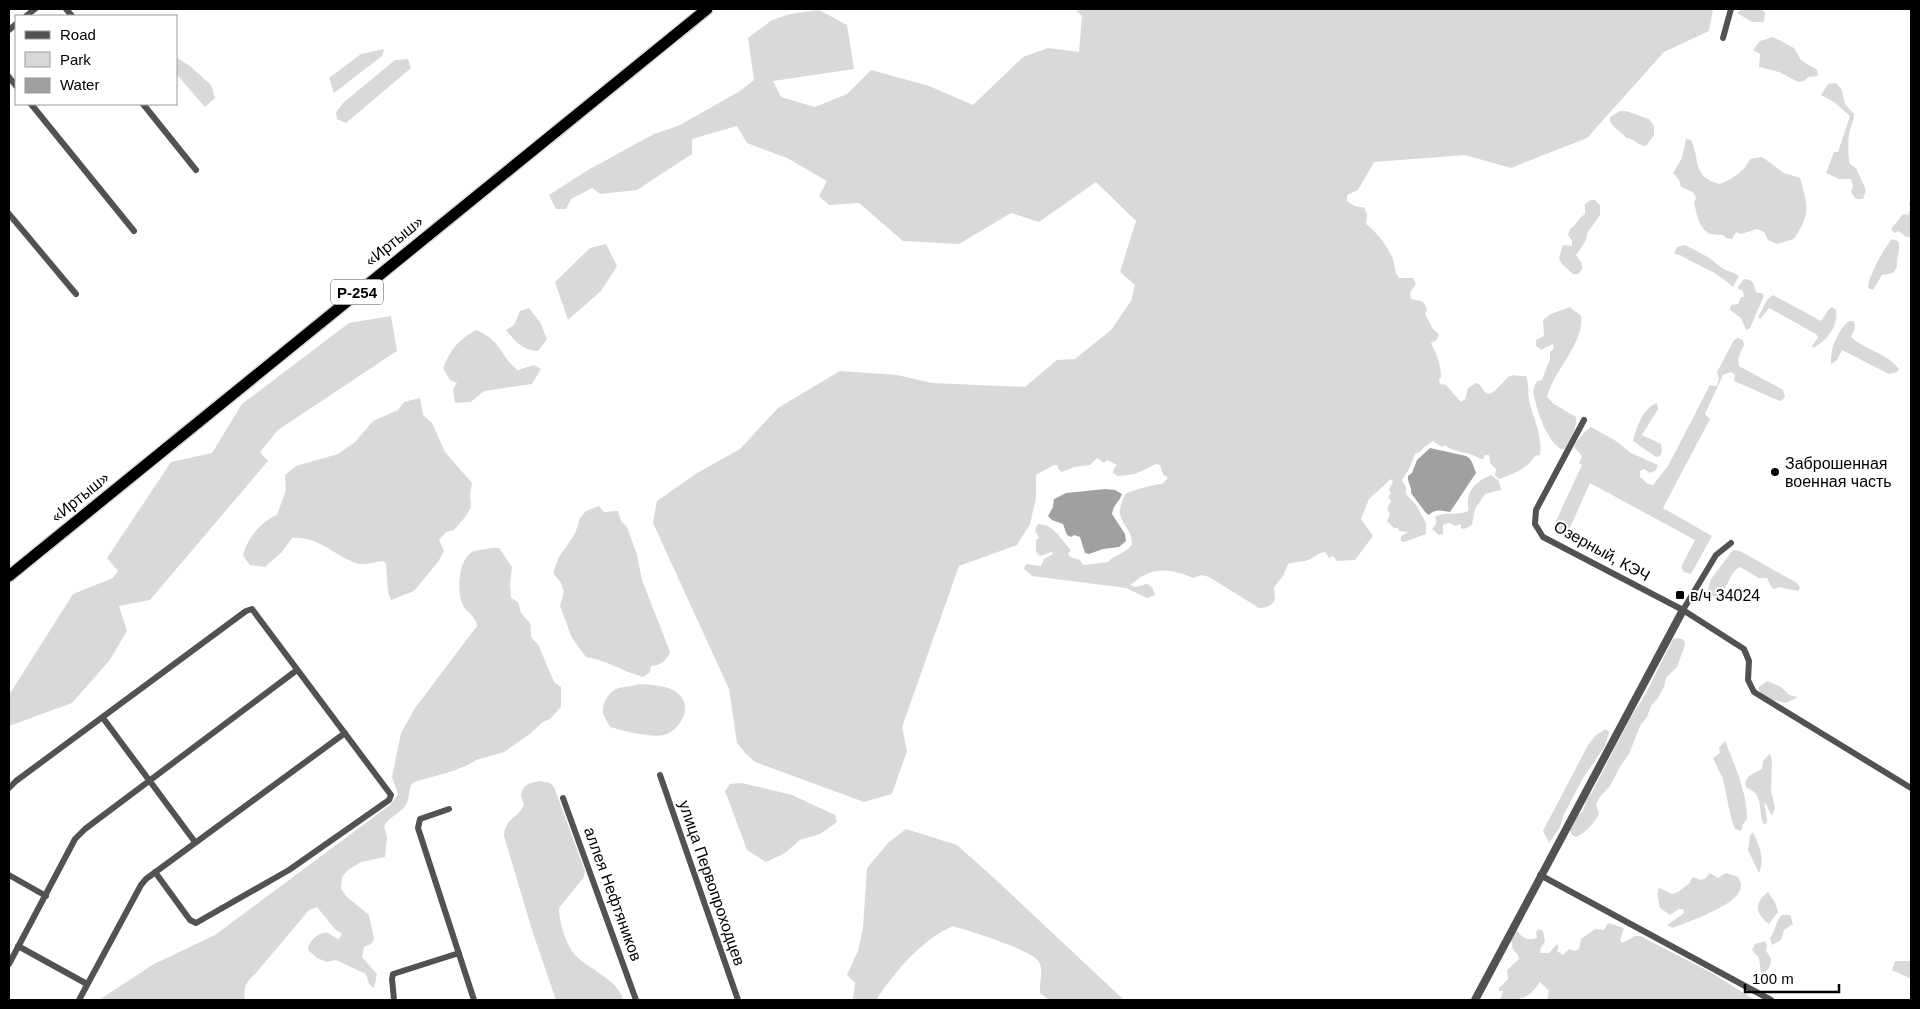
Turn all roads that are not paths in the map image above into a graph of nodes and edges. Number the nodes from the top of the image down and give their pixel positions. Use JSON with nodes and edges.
{"nodes":[{"id":1,"x":707,"y":9,"type":"edge"},
{"id":2,"x":1731,"y":9,"type":"edge"},
{"id":3,"x":1723,"y":38,"type":"dead end"},
{"id":4,"x":32,"y":105,"type":"edge"},
{"id":5,"x":144,"y":105,"type":"edge"},
{"id":6,"x":196,"y":170,"type":"dead end"},
{"id":7,"x":9,"y":214,"type":"edge"},
{"id":8,"x":134,"y":231,"type":"dead end"},
{"id":9,"x":76,"y":294,"type":"dead end"},
{"id":10,"x":1584,"y":420,"type":"dead end"},
{"id":11,"x":1731,"y":543,"type":"dead end"},
{"id":12,"x":9,"y":576,"type":"edge"},
{"id":13,"x":1683,"y":610,"type":"junction"},
{"id":14,"x":297,"y":670,"type":"junction"},
{"id":15,"x":103,"y":718,"type":"junction"},
{"id":16,"x":345,"y":733,"type":"junction"},
{"id":17,"x":660,"y":775,"type":"dead end"},
{"id":18,"x":149,"y":780,"type":"junction"},
{"id":19,"x":9,"y":788,"type":"edge"},
{"id":20,"x":1911,"y":788,"type":"edge"},
{"id":21,"x":563,"y":798,"type":"dead end"},
{"id":22,"x":449,"y":810,"type":"dead end"},
{"id":23,"x":195,"y":842,"type":"junction"},
{"id":24,"x":155,"y":872,"type":"junction"},
{"id":25,"x":9,"y":875,"type":"edge"},
{"id":26,"x":1540,"y":875,"type":"junction"},
{"id":27,"x":46,"y":896,"type":"junction"},
{"id":28,"x":18,"y":946,"type":"junction"},
{"id":29,"x":458,"y":953,"type":"junction"},
{"id":30,"x":9,"y":964,"type":"edge"},
{"id":31,"x":87,"y":984,"type":"junction"},
{"id":32,"x":79,"y":1000,"type":"edge"},
{"id":33,"x":394,"y":1000,"type":"edge"},
{"id":34,"x":474,"y":1000,"type":"edge"},
{"id":35,"x":636,"y":1000,"type":"edge"},
{"id":36,"x":738,"y":1000,"type":"edge"},
{"id":37,"x":1475,"y":1000,"type":"edge"},
{"id":38,"x":1771,"y":1000,"type":"edge"}],
"edges":[{"from":1,"to":12,"type":"highway","name":"«Иртыш»","number":"Р-254"},
{"from":2,"to":3,"type":"street"},
{"from":4,"to":8,"type":"street"},
{"from":5,"to":6,"type":"street"},
{"from":7,"to":9,"type":"street"},
{"from":10,"to":13,"type":"street","name":"Озерный, КЭЧ"},
{"from":11,"to":13,"type":"street"},
{"from":13,"to":20,"type":"street","name":"Озерный, КЭЧ"},
{"from":13,"to":26,"type":"street"},
{"from":14,"to":15,"type":"street"},
{"from":14,"to":16,"type":"street"},
{"from":14,"to":18,"type":"street"},
{"from":15,"to":18,"type":"street"},
{"from":15,"to":19,"type":"street"},
{"from":16,"to":23,"type":"street"},
{"from":16,"to":24,"type":"street"},
{"from":17,"to":36,"type":"street","name":"улица Первопроходцев"},
{"from":18,"to":23,"type":"street"},
{"from":18,"to":27,"type":"street"},
{"from":21,"to":35,"type":"street","name":"аллея Нефтяников"},
{"from":22,"to":29,"type":"street"},
{"from":23,"to":24,"type":"street"},
{"from":24,"to":31,"type":"street"},
{"from":25,"to":27,"type":"street"},
{"from":26,"to":37,"type":"street"},
{"from":26,"to":38,"type":"street"},
{"from":27,"to":28,"type":"street"},
{"from":28,"to":30,"type":"street"},
{"from":28,"to":31,"type":"street"},
{"from":29,"to":33,"type":"street"},
{"from":29,"to":34,"type":"street"},
{"from":31,"to":32,"type":"street"}]}
